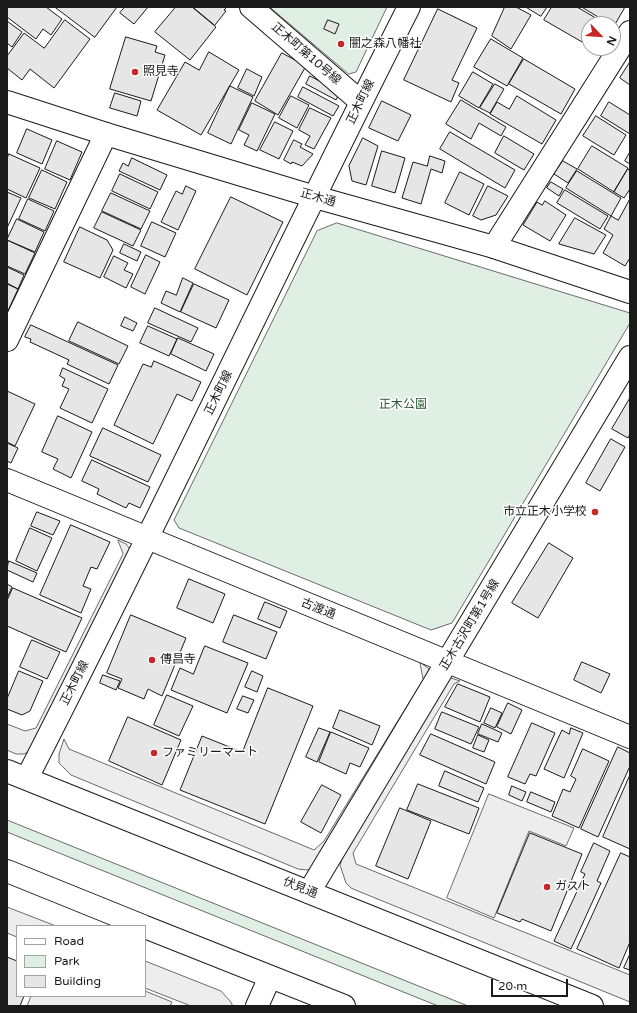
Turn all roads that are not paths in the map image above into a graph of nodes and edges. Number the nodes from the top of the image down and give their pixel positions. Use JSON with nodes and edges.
{"nodes":[{"id":1,"x":251,"y":7,"type":"edge"},
{"id":2,"x":409,"y":7,"type":"edge"},
{"id":3,"x":630,"y":32,"type":"edge"},
{"id":4,"x":7,"y":102,"type":"edge"},
{"id":5,"x":361,"y":102,"type":"junction"},
{"id":6,"x":106,"y":134,"type":"junction"},
{"id":7,"x":315,"y":197,"type":"junction"},
{"id":8,"x":494,"y":247,"type":"junction"},
{"id":9,"x":630,"y":292,"type":"edge"},
{"id":10,"x":7,"y":340,"type":"edge"},
{"id":11,"x":630,"y":357,"type":"edge"},
{"id":12,"x":7,"y":480,"type":"edge"},
{"id":13,"x":148,"y":538,"type":"junction"},
{"id":14,"x":447,"y":662,"type":"junction"},
{"id":15,"x":630,"y":737,"type":"edge"},
{"id":16,"x":17,"y":775,"type":"edge"},
{"id":17,"x":7,"y":871,"type":"edge"},
{"id":18,"x":309,"y":892,"type":"junction"},
{"id":19,"x":142,"y":925,"type":"edge"},
{"id":20,"x":146,"y":927,"type":"edge"},
{"id":21,"x":270,"y":976,"type":"junction"},
{"id":22,"x":257,"y":1006,"type":"edge"},
{"id":23,"x":344,"y":1006,"type":"edge"},
{"id":24,"x":592,"y":1006,"type":"edge"}],
"edges":[{"from":1,"to":5,"type":"main road","name":"正木町第10号線"},
{"from":2,"to":5,"type":"main road","name":"正木町線"},
{"from":3,"to":8,"type":"main road"},
{"from":4,"to":6,"type":"main road","name":"正木通"},
{"from":5,"to":7,"type":"main road","name":"正木町線"},
{"from":6,"to":7,"type":"main road","name":"正木通"},
{"from":6,"to":10,"type":"main road"},
{"from":7,"to":8,"type":"main road","name":"正木通"},
{"from":7,"to":13,"type":"main road","name":"正木町線"},
{"from":8,"to":9,"type":"main road","name":"正木通"},
{"from":11,"to":14,"type":"main road","name":"正木古沢町第1号線"},
{"from":12,"to":13,"type":"main road","name":"古渡通"},
{"from":13,"to":14,"type":"main road","name":"古渡通"},
{"from":13,"to":16,"type":"main road","name":"正木町線"},
{"from":14,"to":15,"type":"main road","name":"古渡通"},
{"from":14,"to":18,"type":"main road","name":"正木古沢町第1号線"},
{"from":16,"to":18,"type":"main road","name":"伏見通"},
{"from":17,"to":19,"type":"main road"},
{"from":18,"to":24,"type":"main road","name":"伏見通"},
{"from":20,"to":21,"type":"main road"},
{"from":21,"to":22,"type":"main road"},
{"from":21,"to":23,"type":"main road"}]}
